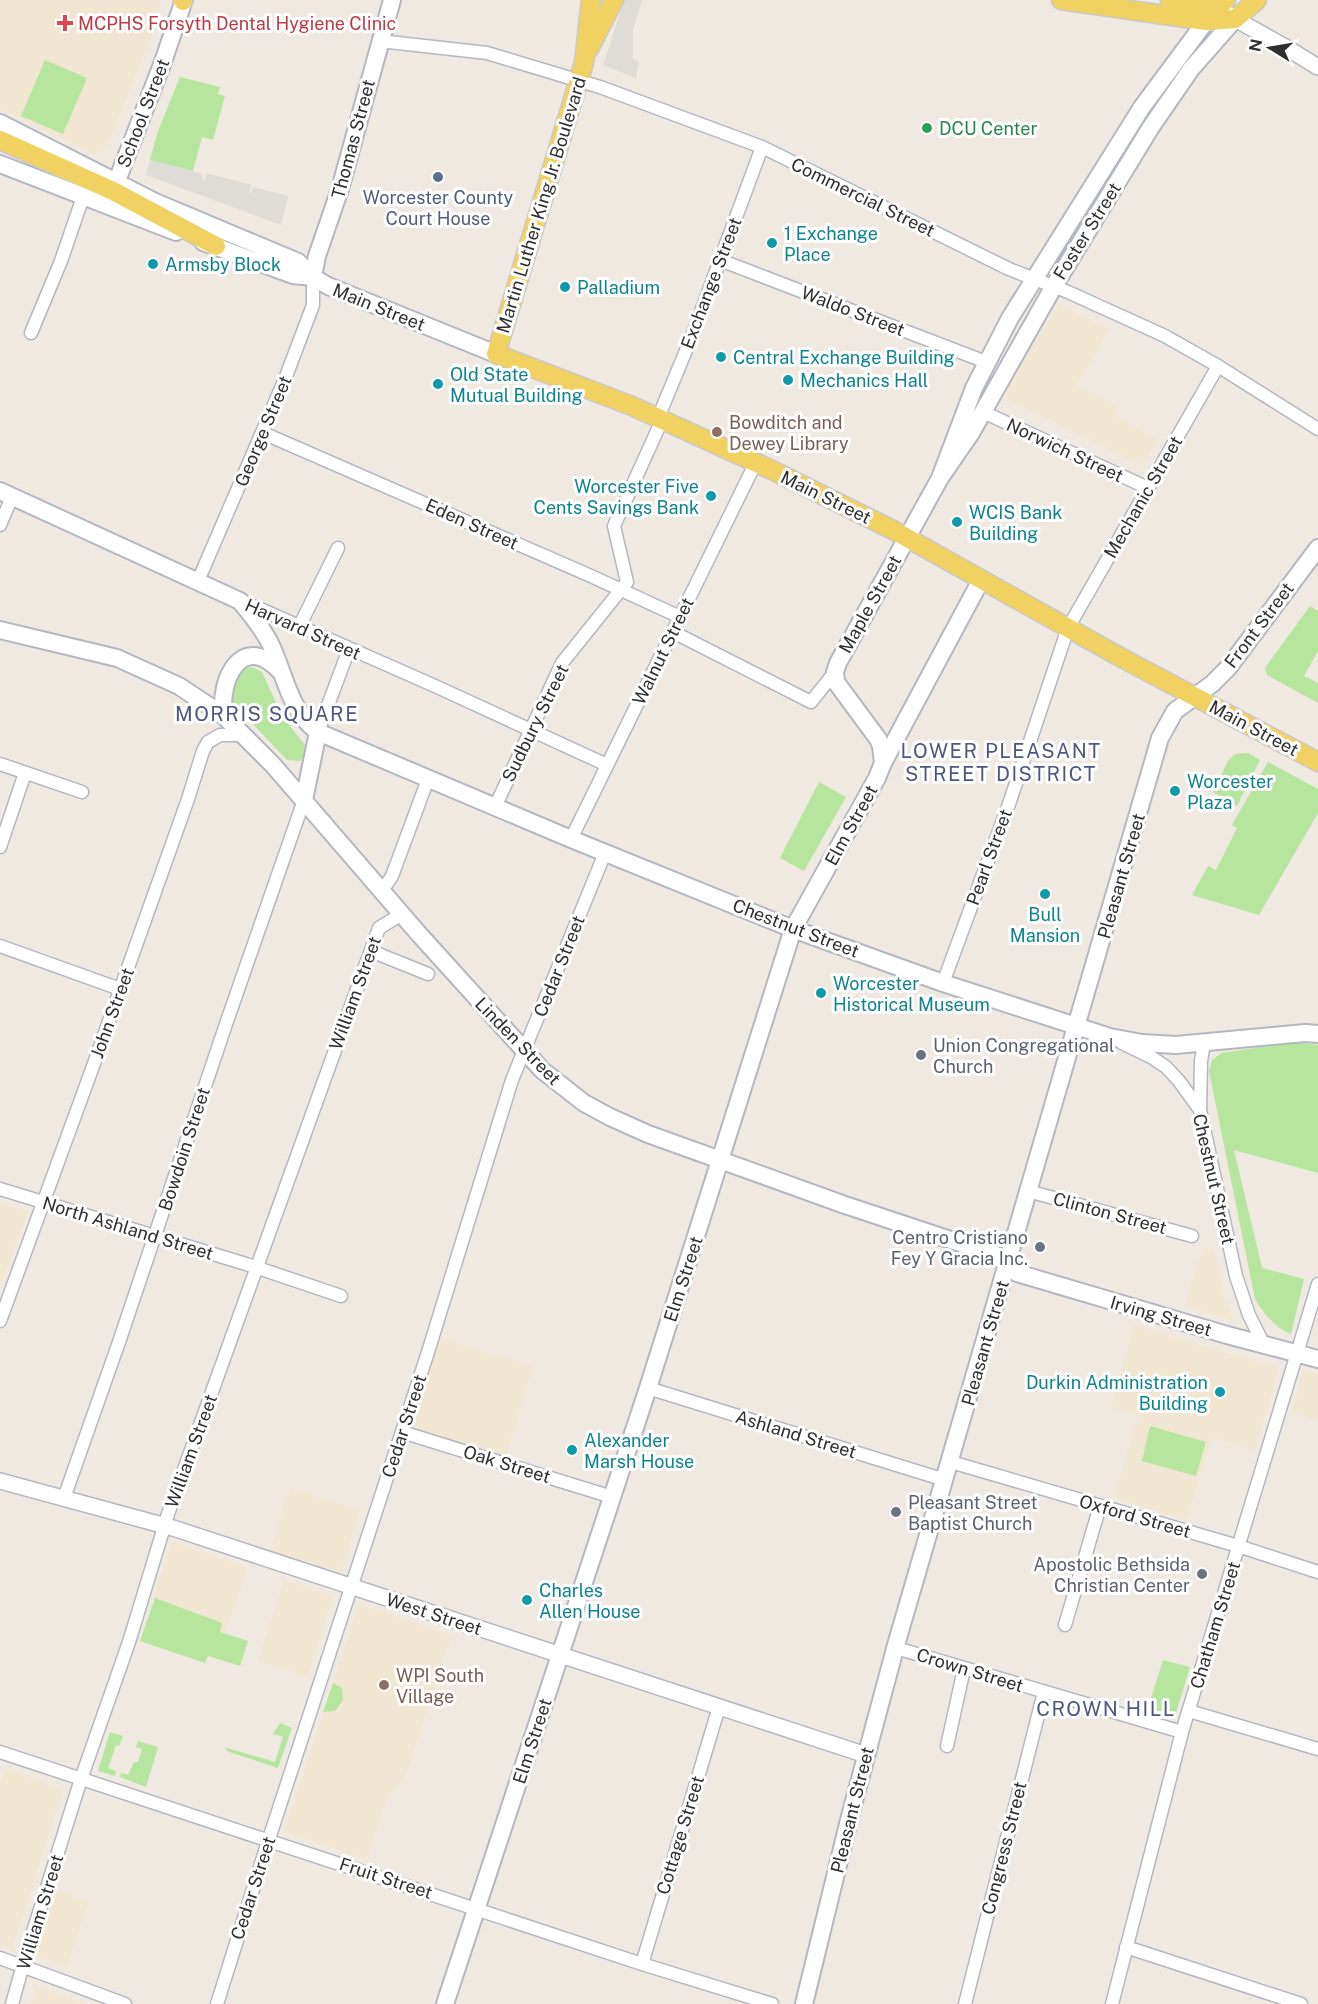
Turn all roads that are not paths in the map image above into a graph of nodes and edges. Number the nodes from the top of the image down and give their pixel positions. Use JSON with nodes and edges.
{"nodes":[{"id":1,"x":183,"y":0,"type":"edge"},
{"id":2,"x":392,"y":0,"type":"edge"},
{"id":3,"x":591,"y":0,"type":"edge"},
{"id":4,"x":614,"y":0,"type":"edge"},
{"id":5,"x":1061,"y":0,"type":"edge"},
{"id":6,"x":1170,"y":0,"type":"edge"},
{"id":7,"x":1257,"y":0,"type":"edge"},
{"id":8,"x":1222,"y":4,"type":"edge"},
{"id":9,"x":1235,"y":19,"type":"junction"},
{"id":10,"x":1206,"y":21,"type":"junction"},
{"id":11,"x":380,"y":41,"type":"junction"},
{"id":12,"x":586,"y":56,"type":"junction"},
{"id":13,"x":1318,"y":68,"type":"edge"},
{"id":14,"x":579,"y":80,"type":"junction"},
{"id":15,"x":0,"y":123,"type":"edge"},
{"id":16,"x":0,"y":140,"type":"edge"},
{"id":17,"x":762,"y":147,"type":"junction"},
{"id":18,"x":0,"y":164,"type":"edge"},
{"id":19,"x":115,"y":187,"type":"junction"},
{"id":20,"x":83,"y":197,"type":"junction"},
{"id":21,"x":216,"y":246,"type":"junction"},
{"id":22,"x":720,"y":260,"type":"junction"},
{"id":23,"x":313,"y":277,"type":"junction"},
{"id":24,"x":1034,"y":278,"type":"junction"},
{"id":25,"x":1054,"y":286,"type":"junction"},
{"id":26,"x":31,"y":333,"type":"dead end"},
{"id":27,"x":496,"y":354,"type":"junction"},
{"id":28,"x":986,"y":362,"type":"junction"},
{"id":29,"x":1218,"y":366,"type":"junction"},
{"id":30,"x":983,"y":412,"type":"junction"},
{"id":31,"x":660,"y":419,"type":"junction"},
{"id":32,"x":1318,"y":429,"type":"edge"},
{"id":33,"x":263,"y":433,"type":"junction"},
{"id":34,"x":756,"y":462,"type":"junction"},
{"id":35,"x":940,"y":478,"type":"junction"},
{"id":36,"x":1148,"y":489,"type":"junction"},
{"id":37,"x":6,"y":494,"type":"edge"},
{"id":38,"x":0,"y":525,"type":"edge"},
{"id":39,"x":907,"y":537,"type":"junction"},
{"id":40,"x":338,"y":548,"type":"dead end"},
{"id":41,"x":1318,"y":548,"type":"edge"},
{"id":42,"x":981,"y":580,"type":"junction"},
{"id":43,"x":198,"y":581,"type":"junction"},
{"id":44,"x":622,"y":590,"type":"junction"},
{"id":45,"x":240,"y":601,"type":"junction"},
{"id":46,"x":680,"y":617,"type":"junction"},
{"id":47,"x":299,"y":627,"type":"junction"},
{"id":48,"x":1068,"y":628,"type":"junction"},
{"id":49,"x":0,"y":630,"type":"edge"},
{"id":50,"x":673,"y":632,"type":"junction"},
{"id":51,"x":349,"y":649,"type":"junction"},
{"id":52,"x":280,"y":671,"type":"junction"},
{"id":53,"x":835,"y":672,"type":"junction"},
{"id":54,"x":1195,"y":697,"type":"junction"},
{"id":55,"x":224,"y":716,"type":"junction"},
{"id":56,"x":531,"y":731,"type":"junction"},
{"id":57,"x":314,"y":734,"type":"junction"},
{"id":58,"x":245,"y":735,"type":"junction"},
{"id":59,"x":1318,"y":762,"type":"edge"},
{"id":60,"x":312,"y":763,"type":"junction"},
{"id":61,"x":883,"y":763,"type":"junction"},
{"id":62,"x":0,"y":764,"type":"edge"},
{"id":63,"x":607,"y":765,"type":"junction"},
{"id":64,"x":277,"y":769,"type":"junction"},
{"id":65,"x":25,"y":773,"type":"junction"},
{"id":66,"x":428,"y":779,"type":"junction"},
{"id":67,"x":82,"y":792,"type":"dead end"},
{"id":68,"x":304,"y":800,"type":"junction"},
{"id":69,"x":495,"y":807,"type":"junction"},
{"id":70,"x":571,"y":839,"type":"junction"},
{"id":71,"x":0,"y":847,"type":"edge"},
{"id":72,"x":605,"y":853,"type":"junction"},
{"id":73,"x":382,"y":891,"type":"junction"},
{"id":74,"x":402,"y":914,"type":"junction"},
{"id":75,"x":794,"y":929,"type":"junction"},
{"id":76,"x":0,"y":946,"type":"edge"},
{"id":77,"x":371,"y":951,"type":"junction"},
{"id":78,"x":428,"y":974,"type":"dead end"},
{"id":79,"x":943,"y":983,"type":"junction"},
{"id":80,"x":120,"y":989,"type":"junction"},
{"id":81,"x":1078,"y":1026,"type":"junction"},
{"id":82,"x":1311,"y":1034,"type":"edge"},
{"id":83,"x":1110,"y":1037,"type":"junction"},
{"id":84,"x":1204,"y":1043,"type":"junction"},
{"id":85,"x":524,"y":1050,"type":"junction"},
{"id":86,"x":1200,"y":1110,"type":"junction"},
{"id":87,"x":720,"y":1160,"type":"junction"},
{"id":88,"x":0,"y":1189,"type":"edge"},
{"id":89,"x":1028,"y":1191,"type":"junction"},
{"id":90,"x":44,"y":1202,"type":"junction"},
{"id":91,"x":1192,"y":1236,"type":"dead end"},
{"id":92,"x":155,"y":1237,"type":"junction"},
{"id":93,"x":1007,"y":1266,"type":"junction"},
{"id":94,"x":256,"y":1267,"type":"junction"},
{"id":95,"x":1318,"y":1284,"type":"edge"},
{"id":96,"x":341,"y":1296,"type":"dead end"},
{"id":97,"x":0,"y":1321,"type":"edge"},
{"id":98,"x":1264,"y":1345,"type":"junction"},
{"id":99,"x":1297,"y":1354,"type":"junction"},
{"id":100,"x":1318,"y":1359,"type":"edge"},
{"id":101,"x":648,"y":1388,"type":"junction"},
{"id":102,"x":402,"y":1432,"type":"junction"},
{"id":103,"x":951,"y":1462,"type":"junction"},
{"id":104,"x":945,"y":1480,"type":"junction"},
{"id":105,"x":0,"y":1481,"type":"edge"},
{"id":106,"x":612,"y":1497,"type":"junction"},
{"id":107,"x":64,"y":1498,"type":"junction"},
{"id":108,"x":1100,"y":1506,"type":"junction"},
{"id":109,"x":165,"y":1525,"type":"junction"},
{"id":110,"x":1238,"y":1546,"type":"junction"},
{"id":111,"x":1318,"y":1572,"type":"edge"},
{"id":112,"x":351,"y":1587,"type":"junction"},
{"id":113,"x":1065,"y":1625,"type":"dead end"},
{"id":114,"x":896,"y":1648,"type":"junction"},
{"id":115,"x":559,"y":1655,"type":"junction"},
{"id":116,"x":964,"y":1669,"type":"junction"},
{"id":117,"x":1044,"y":1692,"type":"junction"},
{"id":118,"x":719,"y":1707,"type":"junction"},
{"id":119,"x":1189,"y":1711,"type":"junction"},
{"id":120,"x":1182,"y":1732,"type":"junction"},
{"id":121,"x":947,"y":1746,"type":"dead end"},
{"id":122,"x":1318,"y":1749,"type":"edge"},
{"id":123,"x":0,"y":1752,"type":"edge"},
{"id":124,"x":866,"y":1755,"type":"junction"},
{"id":125,"x":81,"y":1779,"type":"junction"},
{"id":126,"x":268,"y":1840,"type":"junction"},
{"id":127,"x":477,"y":1909,"type":"junction"},
{"id":128,"x":1126,"y":1947,"type":"junction"},
{"id":129,"x":0,"y":1958,"type":"edge"},
{"id":130,"x":642,"y":1964,"type":"junction"},
{"id":131,"x":23,"y":1966,"type":"junction"},
{"id":132,"x":12,"y":2004,"type":"edge"},
{"id":133,"x":124,"y":2004,"type":"edge"},
{"id":134,"x":217,"y":2004,"type":"edge"},
{"id":135,"x":445,"y":2004,"type":"edge"},
{"id":136,"x":772,"y":2004,"type":"edge"},
{"id":137,"x":804,"y":2004,"type":"edge"},
{"id":138,"x":965,"y":2004,"type":"edge"},
{"id":139,"x":1112,"y":2004,"type":"edge"},
{"id":140,"x":1301,"y":2004,"type":"edge"}],
"edges":[{"from":1,"to":19,"type":"main road","name":"School Street"},
{"from":2,"to":11,"type":"main road","name":"Thomas Street"},
{"from":3,"to":12,"type":"main road","name":"Martin Luther King Jr. Boulevard"},
{"from":4,"to":12,"type":"main road","name":"Martin Luther King Jr. Boulevard"},
{"from":5,"to":10,"type":"main road"},
{"from":6,"to":8,"type":"main road"},
{"from":7,"to":9,"type":"main road","name":"Foster Street"},
{"from":8,"to":9,"type":"main road"},
{"from":8,"to":10,"type":"main road","name":"Foster Street"},
{"from":9,"to":10,"type":"main road"},
{"from":9,"to":13,"type":"street"},
{"from":9,"to":25,"type":"main road","name":"Foster Street"},
{"from":10,"to":24,"type":"main road","name":"Foster Street"},
{"from":11,"to":14,"type":"street","name":"Commercial Street"},
{"from":11,"to":23,"type":"main road","name":"Thomas Street"},
{"from":12,"to":14,"type":"main road","name":"Martin Luther King Jr. Boulevard"},
{"from":14,"to":17,"type":"street","name":"Commercial Street"},
{"from":14,"to":27,"type":"main road","name":"Martin Luther King Jr. Boulevard"},
{"from":15,"to":19,"type":"main road","name":"Main Street"},
{"from":16,"to":19,"type":"main road"},
{"from":17,"to":22,"type":"street","name":"Exchange Street"},
{"from":17,"to":24,"type":"street","name":"Commercial Street"},
{"from":18,"to":20,"type":"main road","name":"Main Street"},
{"from":19,"to":21,"type":"main road"},
{"from":19,"to":23,"type":"main road","name":"Main Street"},
{"from":20,"to":21,"type":"main road","name":"Main Street"},
{"from":20,"to":26,"type":"street"},
{"from":21,"to":23,"type":"main road","name":"Main Street"},
{"from":22,"to":28,"type":"street","name":"Waldo Street"},
{"from":22,"to":31,"type":"street","name":"Exchange Street"},
{"from":23,"to":27,"type":"main road","name":"Main Street"},
{"from":23,"to":33,"type":"street","name":"George Street"},
{"from":24,"to":25,"type":"street","name":"Commercial Street"},
{"from":24,"to":28,"type":"main road","name":"Foster Street"},
{"from":25,"to":29,"type":"street","name":"Commercial Street"},
{"from":25,"to":30,"type":"main road","name":"Foster Street"},
{"from":27,"to":31,"type":"main road","name":"Main Street"},
{"from":28,"to":35,"type":"main road","name":"Foster Street"},
{"from":29,"to":32,"type":"street","name":"Commercial Street"},
{"from":29,"to":36,"type":"street","name":"Mechanic Street"},
{"from":30,"to":35,"type":"main road","name":"Foster Street"},
{"from":30,"to":36,"type":"street","name":"Norwich Street"},
{"from":31,"to":34,"type":"main road","name":"Main Street"},
{"from":31,"to":44,"type":"street"},
{"from":33,"to":43,"type":"street","name":"George Street"},
{"from":33,"to":44,"type":"street","name":"Eden Street"},
{"from":34,"to":39,"type":"main road","name":"Main Street"},
{"from":34,"to":46,"type":"street","name":"Walnut Street"},
{"from":35,"to":39,"type":"main road","name":"Foster Street"},
{"from":36,"to":48,"type":"street","name":"Mechanic Street"},
{"from":37,"to":38,"type":"street"},
{"from":37,"to":43,"type":"main road","name":"Harvard Street"},
{"from":39,"to":42,"type":"main road","name":"Main Street"},
{"from":39,"to":53,"type":"main road","name":"Maple Street"},
{"from":40,"to":47,"type":"street"},
{"from":41,"to":54,"type":"main road","name":"Front Street"},
{"from":42,"to":48,"type":"main road","name":"Main Street"},
{"from":42,"to":61,"type":"main road","name":"Elm Street"},
{"from":43,"to":45,"type":"main road","name":"Harvard Street"},
{"from":44,"to":46,"type":"street","name":"Eden Street"},
{"from":44,"to":56,"type":"street","name":"Sudbury Street"},
{"from":45,"to":47,"type":"street","name":"Harvard Street"},
{"from":45,"to":52,"type":"main road"},
{"from":46,"to":50,"type":"street","name":"Walnut Street"},
{"from":47,"to":51,"type":"street","name":"Harvard Street"},
{"from":48,"to":54,"type":"main road","name":"Main Street"},
{"from":48,"to":79,"type":"street","name":"Pearl Street"},
{"from":49,"to":55,"type":"main road","name":"Linden Street"},
{"from":50,"to":53,"type":"street","name":"Maple Street"},
{"from":50,"to":63,"type":"street","name":"Walnut Street"},
{"from":51,"to":56,"type":"street","name":"Harvard Street"},
{"from":51,"to":57,"type":"street"},
{"from":52,"to":55,"type":"main road"},
{"from":52,"to":57,"type":"main road"},
{"from":53,"to":61,"type":"main road","name":"Maple Street"},
{"from":54,"to":59,"type":"main road","name":"Main Street"},
{"from":54,"to":81,"type":"main road","name":"Pleasant Street"},
{"from":55,"to":58,"type":"main road","name":"Linden Street"},
{"from":56,"to":63,"type":"street","name":"Harvard Street"},
{"from":56,"to":69,"type":"street","name":"Sudbury Street"},
{"from":57,"to":60,"type":"main road"},
{"from":57,"to":66,"type":"main road","name":"Chestnut Street"},
{"from":58,"to":64,"type":"main road","name":"Linden Street"},
{"from":58,"to":80,"type":"street","name":"John Street"},
{"from":60,"to":64,"type":"main road"},
{"from":60,"to":68,"type":"main road"},
{"from":61,"to":75,"type":"main road","name":"Elm Street"},
{"from":62,"to":65,"type":"street"},
{"from":63,"to":70,"type":"street","name":"Walnut Street"},
{"from":64,"to":68,"type":"main road","name":"Linden Street"},
{"from":65,"to":67,"type":"street"},
{"from":65,"to":71,"type":"street"},
{"from":66,"to":69,"type":"main road","name":"Chestnut Street"},
{"from":66,"to":73,"type":"street"},
{"from":68,"to":73,"type":"main road","name":"Linden Street"},
{"from":68,"to":92,"type":"street","name":"Bowdoin Street"},
{"from":69,"to":70,"type":"main road","name":"Chestnut Street"},
{"from":70,"to":72,"type":"main road","name":"Chestnut Street"},
{"from":72,"to":75,"type":"main road","name":"Chestnut Street"},
{"from":72,"to":85,"type":"street","name":"Cedar Street"},
{"from":73,"to":74,"type":"main road","name":"Linden Street"},
{"from":74,"to":77,"type":"street","name":"William Street"},
{"from":74,"to":85,"type":"main road","name":"Linden Street"},
{"from":75,"to":79,"type":"main road","name":"Chestnut Street"},
{"from":75,"to":87,"type":"main road","name":"Elm Street"},
{"from":76,"to":80,"type":"street"},
{"from":77,"to":78,"type":"street"},
{"from":77,"to":94,"type":"street","name":"William Street"},
{"from":79,"to":81,"type":"main road","name":"Chestnut Street"},
{"from":80,"to":90,"type":"street","name":"John Street"},
{"from":81,"to":83,"type":"main road","name":"Chestnut Street"},
{"from":81,"to":89,"type":"main road","name":"Pleasant Street"},
{"from":82,"to":84,"type":"main road"},
{"from":83,"to":84,"type":"main road"},
{"from":83,"to":86,"type":"street","name":"Chestnut Street"},
{"from":84,"to":86,"type":"street"},
{"from":85,"to":87,"type":"main road","name":"Linden Street"},
{"from":85,"to":102,"type":"street","name":"Cedar Street"},
{"from":86,"to":98,"type":"street","name":"Chestnut Street"},
{"from":87,"to":93,"type":"main road","name":"Linden Street"},
{"from":87,"to":101,"type":"main road","name":"Elm Street"},
{"from":88,"to":90,"type":"street","name":"North Ashland Street"},
{"from":89,"to":91,"type":"street","name":"Clinton Street"},
{"from":89,"to":93,"type":"main road","name":"Pleasant Street"},
{"from":90,"to":92,"type":"street","name":"North Ashland Street"},
{"from":90,"to":97,"type":"street","name":"John Street"},
{"from":92,"to":94,"type":"street","name":"North Ashland Street"},
{"from":92,"to":107,"type":"street","name":"Bowdoin Street"},
{"from":93,"to":98,"type":"main road","name":"Irving Street"},
{"from":93,"to":103,"type":"main road","name":"Pleasant Street"},
{"from":94,"to":96,"type":"street","name":"North Ashland Street"},
{"from":94,"to":109,"type":"street","name":"William Street"},
{"from":95,"to":99,"type":"street","name":"Chatham Street"},
{"from":98,"to":99,"type":"main road","name":"Irving Street"},
{"from":99,"to":100,"type":"main road","name":"Irving Street"},
{"from":99,"to":110,"type":"street","name":"Chatham Street"},
{"from":101,"to":104,"type":"street","name":"Ashland Street"},
{"from":101,"to":106,"type":"main road","name":"Elm Street"},
{"from":102,"to":106,"type":"street","name":"Oak Street"},
{"from":102,"to":112,"type":"street","name":"Cedar Street"},
{"from":103,"to":104,"type":"main road","name":"Pleasant Street"},
{"from":103,"to":108,"type":"street","name":"Oxford Street"},
{"from":104,"to":114,"type":"main road","name":"Pleasant Street"},
{"from":105,"to":107,"type":"street","name":"West Street"},
{"from":106,"to":115,"type":"main road","name":"Elm Street"},
{"from":107,"to":109,"type":"street","name":"West Street"},
{"from":108,"to":110,"type":"street","name":"Oxford Street"},
{"from":108,"to":113,"type":"street"},
{"from":109,"to":112,"type":"street","name":"West Street"},
{"from":109,"to":125,"type":"street","name":"William Street"},
{"from":110,"to":111,"type":"street","name":"Oxford Street"},
{"from":110,"to":119,"type":"street","name":"Chatham Street"},
{"from":112,"to":115,"type":"street","name":"West Street"},
{"from":112,"to":126,"type":"street","name":"Cedar Street"},
{"from":114,"to":116,"type":"street","name":"Crown Street"},
{"from":114,"to":124,"type":"main road","name":"Pleasant Street"},
{"from":115,"to":118,"type":"street","name":"West Street"},
{"from":115,"to":127,"type":"main road","name":"Elm Street"},
{"from":116,"to":117,"type":"street","name":"Crown Street"},
{"from":116,"to":121,"type":"street"},
{"from":117,"to":120,"type":"street","name":"Crown Street"},
{"from":117,"to":138,"type":"street","name":"Congress Street"},
{"from":118,"to":124,"type":"street","name":"West Street"},
{"from":118,"to":130,"type":"street","name":"Cottage Street"},
{"from":119,"to":120,"type":"street","name":"Chatham Street"},
{"from":119,"to":122,"type":"street"},
{"from":120,"to":128,"type":"street","name":"Chatham Street"},
{"from":123,"to":125,"type":"street","name":"Fruit Street"},
{"from":124,"to":137,"type":"main road","name":"Pleasant Street"},
{"from":125,"to":126,"type":"street","name":"Fruit Street"},
{"from":125,"to":131,"type":"street","name":"William Street"},
{"from":126,"to":127,"type":"street","name":"Fruit Street"},
{"from":126,"to":134,"type":"street","name":"Cedar Street"},
{"from":127,"to":130,"type":"street","name":"Fruit Street"},
{"from":127,"to":135,"type":"main road","name":"Elm Street"},
{"from":128,"to":139,"type":"street","name":"Chatham Street"},
{"from":128,"to":140,"type":"street"},
{"from":129,"to":131,"type":"street"},
{"from":130,"to":136,"type":"street","name":"Fruit Street"},
{"from":131,"to":132,"type":"street","name":"William Street"},
{"from":131,"to":133,"type":"street"}]}
